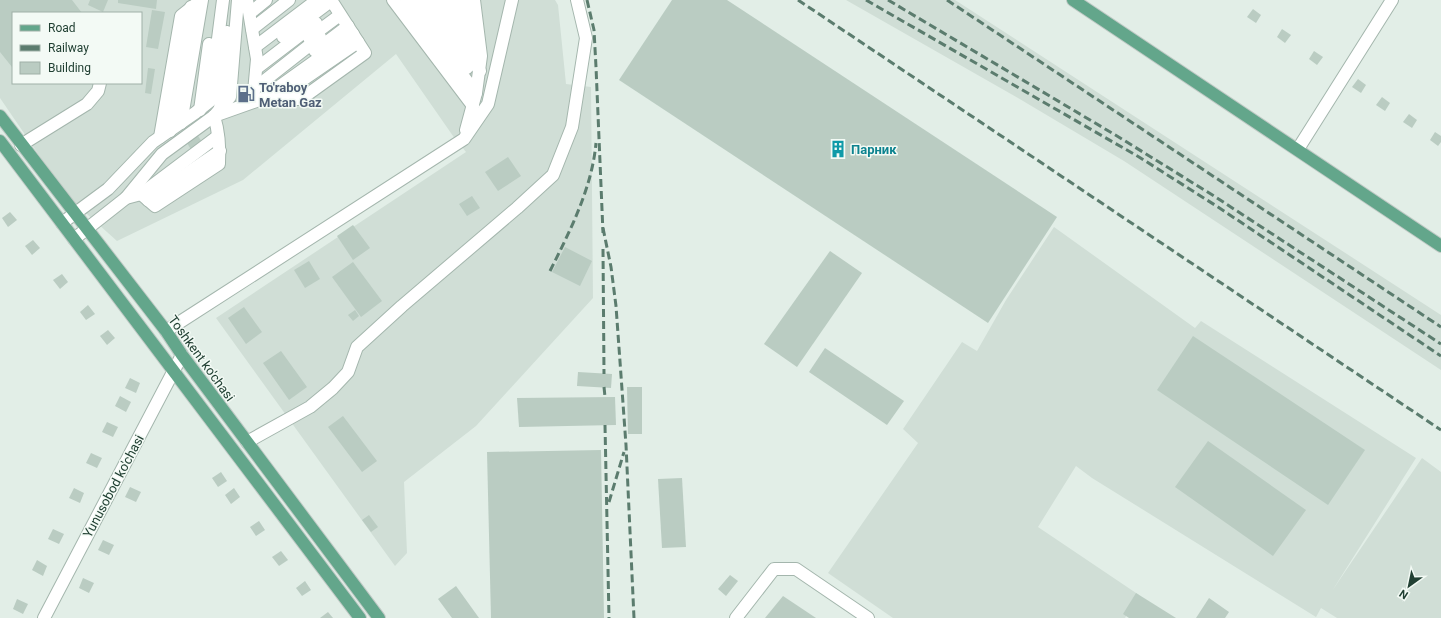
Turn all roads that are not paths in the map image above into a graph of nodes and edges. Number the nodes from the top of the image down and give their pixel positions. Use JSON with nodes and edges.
{"nodes":[{"id":1,"x":201,"y":0,"type":"edge"},
{"id":2,"x":208,"y":0,"type":"edge"},
{"id":3,"x":216,"y":0,"type":"edge"},
{"id":4,"x":223,"y":0,"type":"edge"},
{"id":5,"x":230,"y":0,"type":"edge"},
{"id":6,"x":266,"y":0,"type":"edge"},
{"id":7,"x":278,"y":0,"type":"edge"},
{"id":8,"x":289,"y":0,"type":"edge"},
{"id":9,"x":306,"y":0,"type":"edge"},
{"id":10,"x":317,"y":0,"type":"edge"},
{"id":11,"x":393,"y":0,"type":"edge"},
{"id":12,"x":406,"y":0,"type":"edge"},
{"id":13,"x":417,"y":0,"type":"edge"},
{"id":14,"x":428,"y":0,"type":"edge"},
{"id":15,"x":440,"y":0,"type":"edge"},
{"id":16,"x":451,"y":0,"type":"edge"},
{"id":17,"x":462,"y":0,"type":"edge"},
{"id":18,"x":474,"y":0,"type":"edge"},
{"id":19,"x":512,"y":0,"type":"edge"},
{"id":20,"x":577,"y":0,"type":"edge"},
{"id":21,"x":1073,"y":0,"type":"edge"},
{"id":22,"x":1392,"y":0,"type":"edge"},
{"id":23,"x":345,"y":21,"type":"edge"},
{"id":24,"x":478,"y":22,"type":"junction"},
{"id":25,"x":479,"y":38,"type":"junction"},
{"id":26,"x":253,"y":47,"type":"edge"},
{"id":27,"x":481,"y":56,"type":"junction"},
{"id":28,"x":478,"y":82,"type":"junction"},
{"id":29,"x":100,"y":84,"type":"edge"},
{"id":30,"x":276,"y":99,"type":"junction"},
{"id":31,"x":472,"y":106,"type":"junction"},
{"id":32,"x":217,"y":113,"type":"junction"},
{"id":33,"x":0,"y":116,"type":"edge"},
{"id":34,"x":191,"y":116,"type":"junction"},
{"id":35,"x":165,"y":134,"type":"junction"},
{"id":36,"x":464,"y":139,"type":"junction"},
{"id":37,"x":0,"y":141,"type":"edge"},
{"id":38,"x":21,"y":144,"type":"junction"},
{"id":39,"x":219,"y":144,"type":"junction"},
{"id":40,"x":1298,"y":149,"type":"junction"},
{"id":41,"x":126,"y":198,"type":"junction"},
{"id":42,"x":146,"y":198,"type":"junction"},
{"id":43,"x":75,"y":214,"type":"junction"},
{"id":44,"x":62,"y":223,"type":"junction"},
{"id":45,"x":87,"y":230,"type":"junction"},
{"id":46,"x":74,"y":239,"type":"junction"},
{"id":47,"x":1441,"y":246,"type":"edge"},
{"id":48,"x":166,"y":331,"type":"junction"},
{"id":49,"x":182,"y":355,"type":"junction"},
{"id":50,"x":174,"y":371,"type":"junction"},
{"id":51,"x":247,"y":442,"type":"junction"},
{"id":52,"x":44,"y":618,"type":"edge"},
{"id":53,"x":360,"y":618,"type":"edge"},
{"id":54,"x":380,"y":618,"type":"edge"},
{"id":55,"x":736,"y":618,"type":"edge"},
{"id":56,"x":868,"y":618,"type":"edge"}],
"edges":[{"from":1,"to":34,"type":"street"},
{"from":1,"to":35,"type":"street"},
{"from":2,"to":34,"type":"street"},
{"from":3,"to":34,"type":"street"},
{"from":4,"to":34,"type":"street"},
{"from":5,"to":32,"type":"street"},
{"from":6,"to":26,"type":"street"},
{"from":7,"to":26,"type":"street"},
{"from":8,"to":26,"type":"street"},
{"from":9,"to":26,"type":"street"},
{"from":10,"to":26,"type":"street"},
{"from":11,"to":31,"type":"street"},
{"from":12,"to":28,"type":"street"},
{"from":13,"to":28,"type":"street"},
{"from":14,"to":28,"type":"street"},
{"from":15,"to":27,"type":"street"},
{"from":16,"to":25,"type":"street"},
{"from":17,"to":24,"type":"street"},
{"from":18,"to":24,"type":"street"},
{"from":19,"to":36,"type":"street"},
{"from":20,"to":51,"type":"street"},
{"from":21,"to":40,"type":"main road"},
{"from":22,"to":40,"type":"street"},
{"from":23,"to":26,"type":"street"},
{"from":23,"to":26,"type":"street"},
{"from":23,"to":26,"type":"street"},
{"from":23,"to":30,"type":"street"},
{"from":23,"to":30,"type":"street"},
{"from":24,"to":25,"type":"street"},
{"from":25,"to":27,"type":"street"},
{"from":26,"to":30,"type":"street"},
{"from":26,"to":32,"type":"street"},
{"from":26,"to":32,"type":"street"},
{"from":27,"to":28,"type":"street"},
{"from":28,"to":31,"type":"street"},
{"from":29,"to":38,"type":"street"},
{"from":31,"to":36,"type":"street"},
{"from":32,"to":34,"type":"street"},
{"from":32,"to":39,"type":"street"},
{"from":32,"to":41,"type":"street"},
{"from":33,"to":38,"type":"main road","name":"Toshkent ko'chasi"},
{"from":34,"to":35,"type":"street"},
{"from":35,"to":43,"type":"street"},
{"from":36,"to":48,"type":"street"},
{"from":37,"to":44,"type":"main road"},
{"from":38,"to":43,"type":"main road","name":"Toshkent ko'chasi"},
{"from":39,"to":42,"type":"street"},
{"from":39,"to":42,"type":"street"},
{"from":40,"to":47,"type":"main road"},
{"from":41,"to":42,"type":"street"},
{"from":41,"to":45,"type":"street"},
{"from":43,"to":44,"type":"street"},
{"from":43,"to":45,"type":"main road","name":"Toshkent ko'chasi"},
{"from":44,"to":46,"type":"main road"},
{"from":45,"to":46,"type":"street"},
{"from":45,"to":48,"type":"main road","name":"Toshkent ko'chasi"},
{"from":46,"to":50,"type":"main road"},
{"from":48,"to":49,"type":"main road","name":"Toshkent ko'chasi"},
{"from":49,"to":50,"type":"street","name":"Yunusobod ko'chasi"},
{"from":49,"to":51,"type":"main road","name":"Toshkent ko'chasi"},
{"from":50,"to":52,"type":"street","name":"Yunusobod ko'chasi"},
{"from":50,"to":53,"type":"main road"},
{"from":51,"to":54,"type":"main road","name":"Toshkent ko'chasi"},
{"from":55,"to":56,"type":"street"}]}
